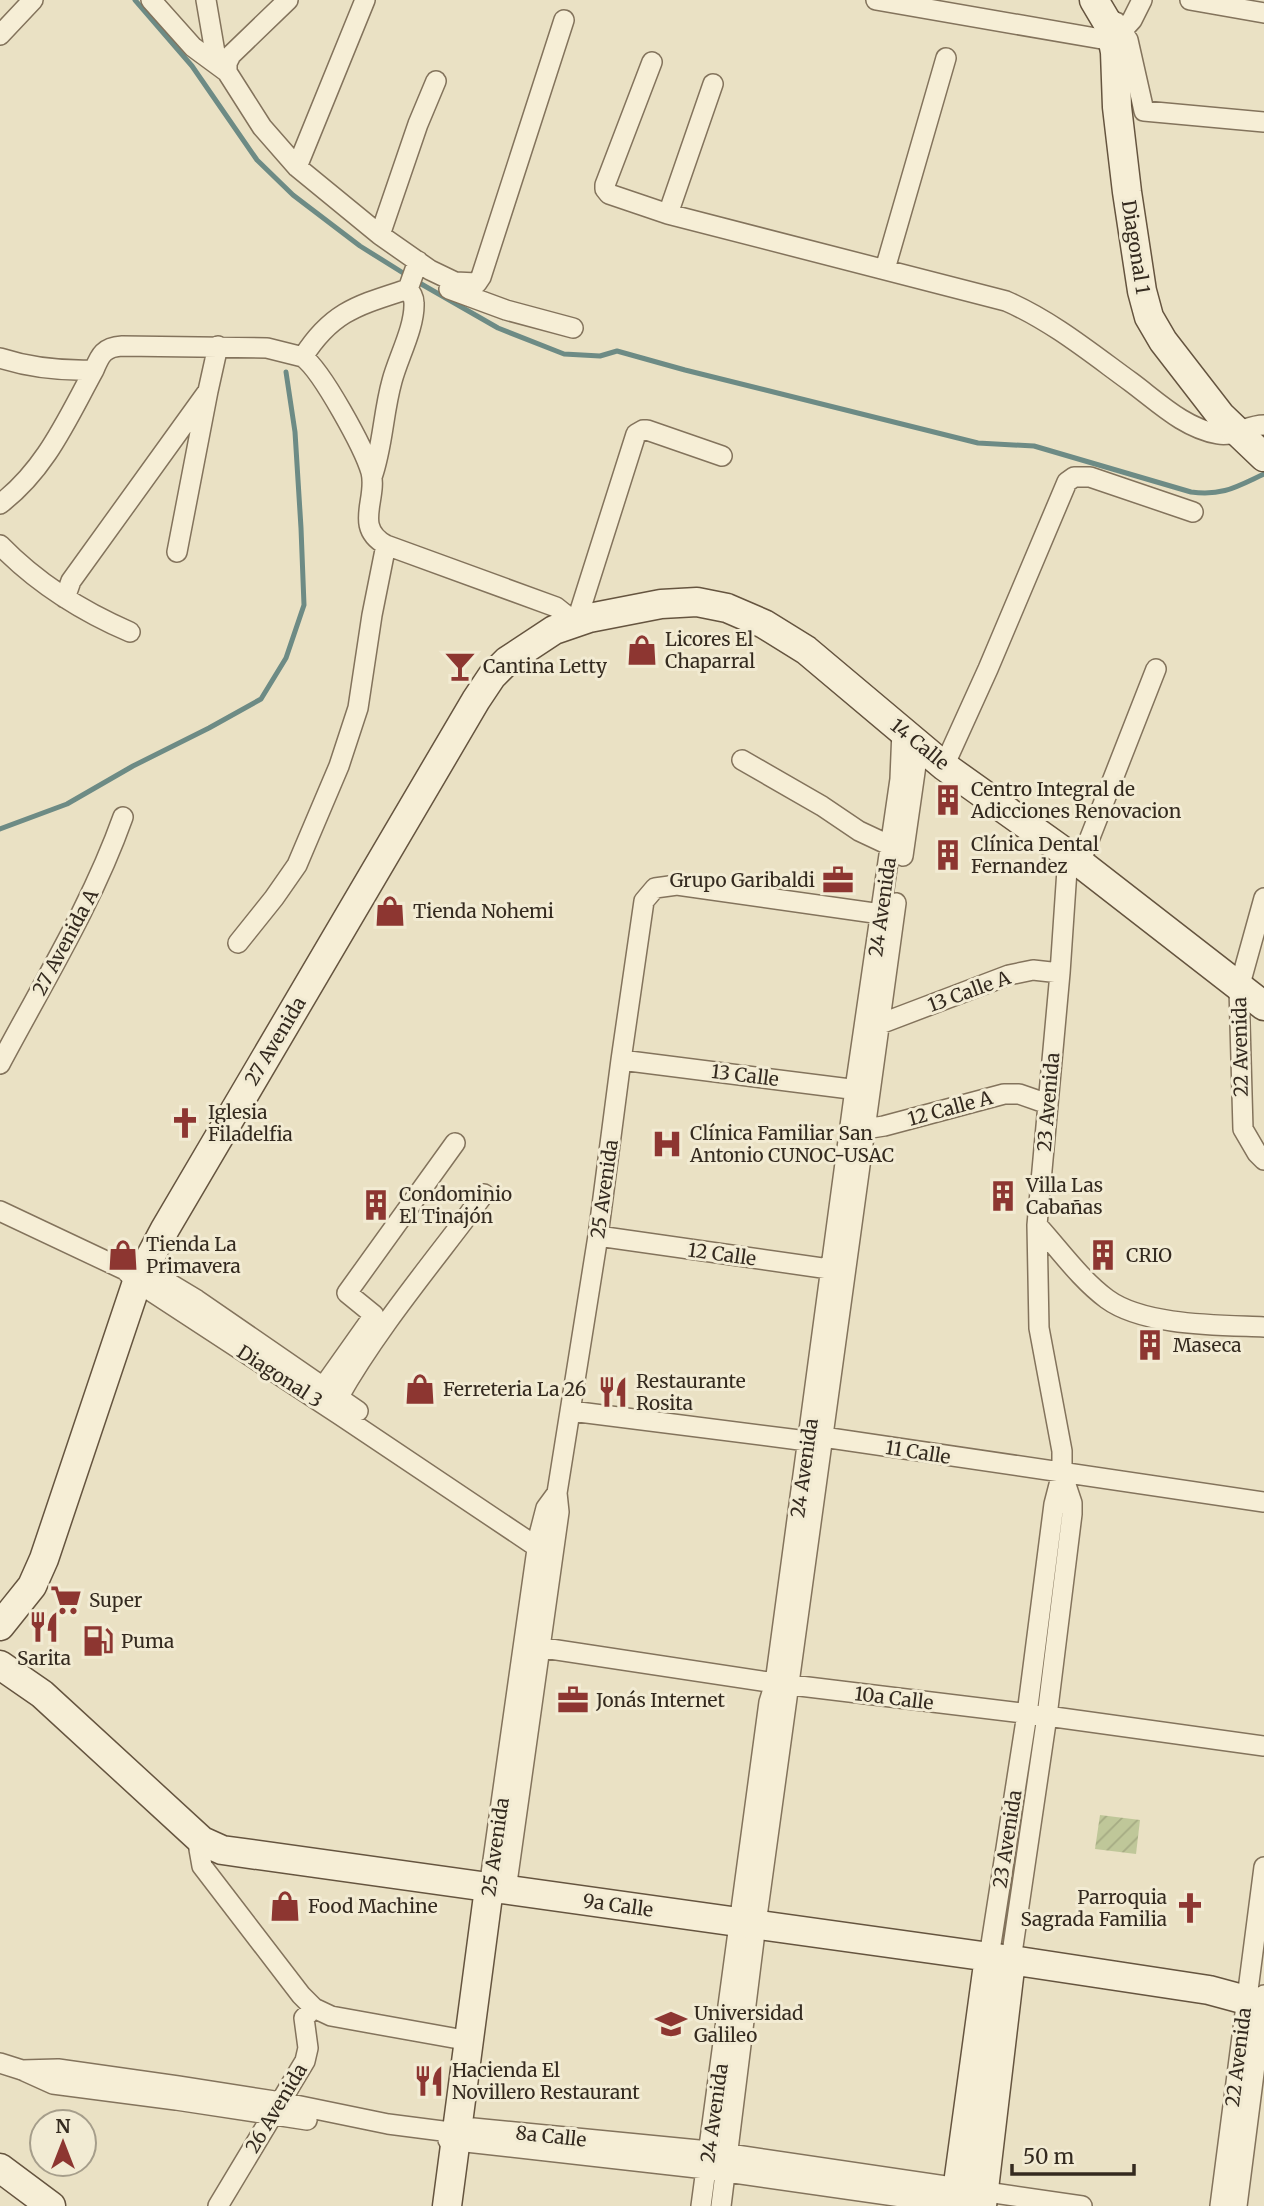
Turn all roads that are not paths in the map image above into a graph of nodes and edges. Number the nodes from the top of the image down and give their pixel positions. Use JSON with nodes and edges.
{"nodes":[{"id":1,"x":33,"y":0,"type":"edge"},
{"id":2,"x":151,"y":0,"type":"edge"},
{"id":3,"x":206,"y":0,"type":"edge"},
{"id":4,"x":288,"y":0,"type":"edge"},
{"id":5,"x":365,"y":0,"type":"edge"},
{"id":6,"x":876,"y":0,"type":"edge"},
{"id":7,"x":1142,"y":0,"type":"edge"},
{"id":8,"x":1190,"y":0,"type":"edge"},
{"id":9,"x":1264,"y":13,"type":"edge"},
{"id":10,"x":564,"y":20,"type":"dead end"},
{"id":11,"x":1108,"y":21,"type":"edge"},
{"id":12,"x":0,"y":35,"type":"edge"},
{"id":13,"x":946,"y":58,"type":"dead end"},
{"id":14,"x":652,"y":62,"type":"dead end"},
{"id":15,"x":222,"y":68,"type":"junction"},
{"id":16,"x":436,"y":81,"type":"dead end"},
{"id":17,"x":713,"y":85,"type":"dead end"},
{"id":18,"x":1264,"y":122,"type":"edge"},
{"id":19,"x":297,"y":167,"type":"junction"},
{"id":20,"x":668,"y":214,"type":"junction"},
{"id":21,"x":380,"y":234,"type":"junction"},
{"id":22,"x":885,"y":269,"type":"junction"},
{"id":23,"x":413,"y":276,"type":"junction"},
{"id":24,"x":573,"y":328,"type":"dead end"},
{"id":25,"x":218,"y":346,"type":"junction"},
{"id":26,"x":303,"y":357,"type":"junction"},
{"id":27,"x":0,"y":358,"type":"edge"},
{"id":28,"x":94,"y":370,"type":"junction"},
{"id":29,"x":208,"y":391,"type":"junction"},
{"id":30,"x":1256,"y":442,"type":"edge"},
{"id":31,"x":722,"y":456,"type":"dead end"},
{"id":32,"x":372,"y":477,"type":"junction"},
{"id":33,"x":0,"y":503,"type":"edge"},
{"id":34,"x":1193,"y":512,"type":"dead end"},
{"id":35,"x":0,"y":545,"type":"edge"},
{"id":36,"x":386,"y":545,"type":"junction"},
{"id":37,"x":177,"y":552,"type":"dead end"},
{"id":38,"x":65,"y":598,"type":"junction"},
{"id":39,"x":576,"y":623,"type":"junction"},
{"id":40,"x":130,"y":632,"type":"dead end"},
{"id":41,"x":1156,"y":669,"type":"dead end"},
{"id":42,"x":911,"y":737,"type":"junction"},
{"id":43,"x":742,"y":760,"type":"dead end"},
{"id":44,"x":944,"y":766,"type":"junction"},
{"id":45,"x":123,"y":817,"type":"dead end"},
{"id":46,"x":891,"y":846,"type":"junction"},
{"id":47,"x":1074,"y":859,"type":"junction"},
{"id":48,"x":1264,"y":898,"type":"edge"},
{"id":49,"x":881,"y":914,"type":"junction"},
{"id":50,"x":238,"y":943,"type":"dead end"},
{"id":51,"x":1060,"y":973,"type":"junction"},
{"id":52,"x":1239,"y":988,"type":"junction"},
{"id":53,"x":1264,"y":1006,"type":"edge"},
{"id":54,"x":880,"y":1024,"type":"junction"},
{"id":55,"x":621,"y":1059,"type":"junction"},
{"id":56,"x":0,"y":1064,"type":"edge"},
{"id":57,"x":863,"y":1090,"type":"junction"},
{"id":58,"x":1048,"y":1104,"type":"junction"},
{"id":59,"x":858,"y":1129,"type":"junction"},
{"id":60,"x":456,"y":1143,"type":"dead end"},
{"id":61,"x":1261,"y":1157,"type":"edge"},
{"id":62,"x":484,"y":1194,"type":"dead end"},
{"id":63,"x":0,"y":1211,"type":"edge"},
{"id":64,"x":1037,"y":1225,"type":"junction"},
{"id":65,"x":598,"y":1236,"type":"junction"},
{"id":66,"x":838,"y":1270,"type":"junction"},
{"id":67,"x":140,"y":1275,"type":"junction"},
{"id":68,"x":1264,"y":1327,"type":"edge"},
{"id":69,"x":331,"y":1392,"type":"junction"},
{"id":70,"x":571,"y":1411,"type":"junction"},
{"id":71,"x":815,"y":1439,"type":"junction"},
{"id":72,"x":1062,"y":1473,"type":"junction"},
{"id":73,"x":1264,"y":1502,"type":"edge"},
{"id":74,"x":546,"y":1542,"type":"junction"},
{"id":75,"x":0,"y":1626,"type":"edge"},
{"id":76,"x":532,"y":1646,"type":"junction"},
{"id":77,"x":0,"y":1664,"type":"edge"},
{"id":78,"x":783,"y":1684,"type":"junction"},
{"id":79,"x":1027,"y":1714,"type":"junction"},
{"id":80,"x":1047,"y":1716,"type":"junction"},
{"id":81,"x":1264,"y":1746,"type":"edge"},
{"id":82,"x":202,"y":1841,"type":"junction"},
{"id":83,"x":1264,"y":1867,"type":"edge"},
{"id":84,"x":498,"y":1889,"type":"junction"},
{"id":85,"x":748,"y":1923,"type":"junction"},
{"id":86,"x":1000,"y":1959,"type":"junction"},
{"id":87,"x":1258,"y":1996,"type":"edge"},
{"id":88,"x":307,"y":2001,"type":"junction"},
{"id":89,"x":470,"y":2041,"type":"junction"},
{"id":90,"x":0,"y":2063,"type":"edge"},
{"id":91,"x":277,"y":2108,"type":"junction"},
{"id":92,"x":465,"y":2136,"type":"junction"},
{"id":93,"x":717,"y":2161,"type":"junction"},
{"id":94,"x":0,"y":2168,"type":"edge"},
{"id":95,"x":967,"y":2200,"type":"edge"},
{"id":96,"x":51,"y":2206,"type":"edge"},
{"id":97,"x":218,"y":2206,"type":"edge"},
{"id":98,"x":447,"y":2206,"type":"edge"},
{"id":99,"x":463,"y":2206,"type":"edge"},
{"id":100,"x":701,"y":2206,"type":"edge"},
{"id":101,"x":721,"y":2206,"type":"edge"},
{"id":102,"x":1082,"y":2206,"type":"edge"},
{"id":103,"x":1220,"y":2206,"type":"edge"},
{"id":104,"x":1237,"y":2206,"type":"edge"}],
"edges":[{"from":1,"to":12,"type":"street"},
{"from":2,"to":15,"type":"street"},
{"from":3,"to":15,"type":"street"},
{"from":4,"to":15,"type":"street"},
{"from":5,"to":19,"type":"street"},
{"from":6,"to":11,"type":"street"},
{"from":7,"to":11,"type":"street"},
{"from":8,"to":9,"type":"street"},
{"from":10,"to":23,"type":"street"},
{"from":11,"to":18,"type":"street"},
{"from":11,"to":30,"type":"street","name":"Diagonal 1"},
{"from":13,"to":22,"type":"street"},
{"from":14,"to":20,"type":"street"},
{"from":15,"to":19,"type":"street"},
{"from":16,"to":21,"type":"street"},
{"from":17,"to":20,"type":"street"},
{"from":19,"to":21,"type":"street"},
{"from":20,"to":22,"type":"street"},
{"from":21,"to":23,"type":"street"},
{"from":22,"to":30,"type":"street"},
{"from":23,"to":24,"type":"street"},
{"from":23,"to":26,"type":"street"},
{"from":23,"to":32,"type":"street"},
{"from":25,"to":26,"type":"street"},
{"from":25,"to":28,"type":"street"},
{"from":25,"to":29,"type":"street"},
{"from":26,"to":32,"type":"street"},
{"from":27,"to":28,"type":"street"},
{"from":28,"to":33,"type":"street"},
{"from":29,"to":37,"type":"street"},
{"from":29,"to":38,"type":"street"},
{"from":31,"to":39,"type":"street"},
{"from":32,"to":36,"type":"street"},
{"from":34,"to":44,"type":"street"},
{"from":35,"to":38,"type":"street"},
{"from":36,"to":39,"type":"street"},
{"from":36,"to":50,"type":"street"},
{"from":38,"to":40,"type":"street"},
{"from":39,"to":42,"type":"street","name":"14 Calle"},
{"from":39,"to":67,"type":"street","name":"27 Avenida"},
{"from":41,"to":47,"type":"street","name":"23 Avenida"},
{"from":42,"to":44,"type":"street","name":"14 Calle"},
{"from":42,"to":46,"type":"street","name":"24 Avenida"},
{"from":42,"to":54,"type":"street","name":"24 Avenida"},
{"from":43,"to":46,"type":"street"},
{"from":44,"to":47,"type":"street","name":"14 Calle"},
{"from":45,"to":56,"type":"street","name":"27 Avenida A"},
{"from":46,"to":49,"type":"street","name":"24 Avenida"},
{"from":47,"to":51,"type":"street","name":"23 Avenida"},
{"from":47,"to":52,"type":"street","name":"14 Calle"},
{"from":48,"to":52,"type":"street","name":"22 Avenida"},
{"from":49,"to":55,"type":"street","name":"25 Avenida"},
{"from":49,"to":57,"type":"street","name":"24 Avenida"},
{"from":51,"to":54,"type":"street","name":"13 Calle A"},
{"from":51,"to":58,"type":"street","name":"23 Avenida"},
{"from":52,"to":53,"type":"street","name":"14 Calle"},
{"from":52,"to":61,"type":"street","name":"22 Avenida"},
{"from":54,"to":57,"type":"street","name":"24 Avenida"},
{"from":55,"to":57,"type":"street","name":"13 Calle"},
{"from":55,"to":65,"type":"street","name":"25 Avenida"},
{"from":57,"to":59,"type":"street","name":"24 Avenida"},
{"from":58,"to":59,"type":"street","name":"12 Calle A"},
{"from":58,"to":64,"type":"street","name":"23 Avenida"},
{"from":59,"to":66,"type":"street","name":"24 Avenida"},
{"from":60,"to":69,"type":"street"},
{"from":62,"to":69,"type":"street"},
{"from":63,"to":67,"type":"street","name":"Diagonal 3"},
{"from":64,"to":68,"type":"street"},
{"from":64,"to":72,"type":"street","name":"23 Avenida"},
{"from":65,"to":66,"type":"street","name":"12 Calle"},
{"from":65,"to":70,"type":"street","name":"25 Avenida"},
{"from":66,"to":71,"type":"street","name":"24 Avenida"},
{"from":67,"to":69,"type":"street","name":"Diagonal 3"},
{"from":67,"to":74,"type":"street","name":"Diagonal 3"},
{"from":67,"to":75,"type":"street","name":"27 Avenida"},
{"from":69,"to":74,"type":"street","name":"Diagonal 3"},
{"from":70,"to":71,"type":"street","name":"11 Calle"},
{"from":70,"to":74,"type":"street","name":"25 Avenida"},
{"from":71,"to":72,"type":"street","name":"11 Calle"},
{"from":71,"to":78,"type":"street","name":"24 Avenida"},
{"from":72,"to":73,"type":"street","name":"11 Calle"},
{"from":72,"to":79,"type":"street","name":"23 Avenida"},
{"from":72,"to":80,"type":"street","name":"23 Avenida"},
{"from":74,"to":76,"type":"street","name":"25 Avenida"},
{"from":76,"to":78,"type":"street","name":"10a Calle"},
{"from":76,"to":84,"type":"street","name":"25 Avenida"},
{"from":77,"to":82,"type":"street","name":"9a Calle"},
{"from":78,"to":79,"type":"street","name":"10a Calle"},
{"from":78,"to":85,"type":"street","name":"24 Avenida"},
{"from":79,"to":80,"type":"street","name":"10a Calle"},
{"from":79,"to":86,"type":"street","name":"23 Avenida"},
{"from":80,"to":81,"type":"street","name":"10a Calle"},
{"from":80,"to":86,"type":"street","name":"23 Avenida"},
{"from":82,"to":84,"type":"street","name":"9a Calle"},
{"from":82,"to":88,"type":"street"},
{"from":83,"to":87,"type":"street","name":"22 Avenida"},
{"from":84,"to":85,"type":"street","name":"9a Calle"},
{"from":84,"to":89,"type":"street","name":"25 Avenida"},
{"from":84,"to":92,"type":"street","name":"25 Avenida"},
{"from":85,"to":86,"type":"street","name":"9a Calle"},
{"from":85,"to":93,"type":"street","name":"24 Avenida"},
{"from":86,"to":87,"type":"street","name":"9a Calle"},
{"from":86,"to":95,"type":"street","name":"23 Avenida"},
{"from":87,"to":103,"type":"street","name":"22 Avenida"},
{"from":87,"to":104,"type":"street","name":"22 Avenida"},
{"from":88,"to":89,"type":"street"},
{"from":88,"to":91,"type":"street","name":"26 Avenida"},
{"from":89,"to":92,"type":"street","name":"25 Avenida"},
{"from":90,"to":91,"type":"street","name":"8a Calle"},
{"from":91,"to":92,"type":"street","name":"8a Calle"},
{"from":91,"to":97,"type":"street","name":"26 Avenida"},
{"from":92,"to":93,"type":"street","name":"8a Calle"},
{"from":92,"to":98,"type":"street","name":"25 Avenida"},
{"from":92,"to":99,"type":"street","name":"25 Avenida"},
{"from":93,"to":95,"type":"street","name":"8a Calle"},
{"from":93,"to":100,"type":"street","name":"24 Avenida"},
{"from":93,"to":101,"type":"street","name":"24 Avenida"},
{"from":94,"to":96,"type":"street"},
{"from":95,"to":102,"type":"street","name":"8a Calle"}]}
